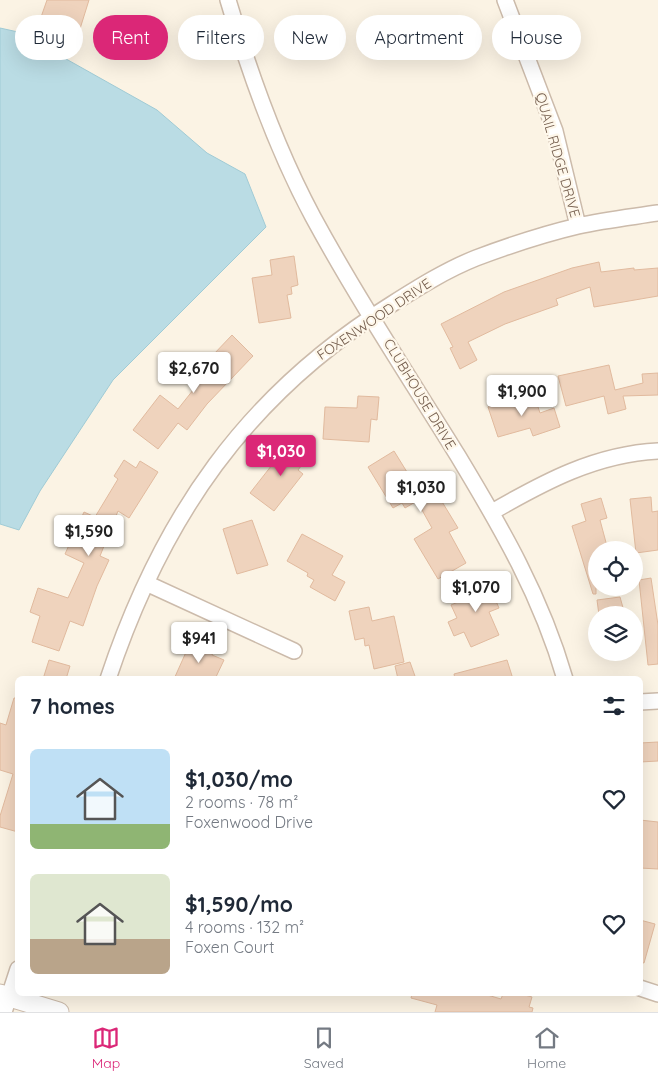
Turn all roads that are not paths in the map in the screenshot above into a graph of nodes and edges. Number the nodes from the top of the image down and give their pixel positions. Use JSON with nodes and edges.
{"nodes":[{"id":1,"x":228,"y":0,"type":"edge"},
{"id":2,"x":505,"y":0,"type":"edge"},
{"id":3,"x":658,"y":213,"type":"edge"},
{"id":4,"x":578,"y":226,"type":"junction"},
{"id":5,"x":373,"y":316,"type":"junction"},
{"id":6,"x":658,"y":451,"type":"edge"},
{"id":7,"x":492,"y":512,"type":"junction"},
{"id":8,"x":146,"y":583,"type":"junction"},
{"id":9,"x":294,"y":651,"type":"dead end"},
{"id":10,"x":109,"y":676,"type":"edge"},
{"id":11,"x":564,"y":676,"type":"edge"},
{"id":12,"x":658,"y":701,"type":"edge"},
{"id":13,"x":643,"y":702,"type":"edge"},
{"id":14,"x":15,"y":976,"type":"edge"},
{"id":15,"x":643,"y":989,"type":"edge"},
{"id":16,"x":658,"y":994,"type":"edge"},
{"id":17,"x":4,"y":1001,"type":"edge"},
{"id":18,"x":59,"y":1012,"type":"edge"}],
"edges":[{"from":1,"to":5,"type":"street","name":"CLUBHOUSE DRIVE"},
{"from":2,"to":4,"type":"street","name":"QUAIL RIDGE DRIVE"},
{"from":3,"to":4,"type":"street","name":"FOXENWOOD DRIVE"},
{"from":4,"to":5,"type":"street","name":"FOXENWOOD DRIVE"},
{"from":5,"to":7,"type":"street","name":"CLUBHOUSE DRIVE"},
{"from":5,"to":8,"type":"street","name":"FOXENWOOD DRIVE"},
{"from":6,"to":7,"type":"street"},
{"from":7,"to":11,"type":"street","name":"CLUBHOUSE DRIVE"},
{"from":8,"to":9,"type":"street"},
{"from":8,"to":10,"type":"street","name":"FOXENWOOD DRIVE"},
{"from":12,"to":13,"type":"street"},
{"from":14,"to":17,"type":"street"},
{"from":15,"to":16,"type":"street"},
{"from":17,"to":18,"type":"street"}]}
